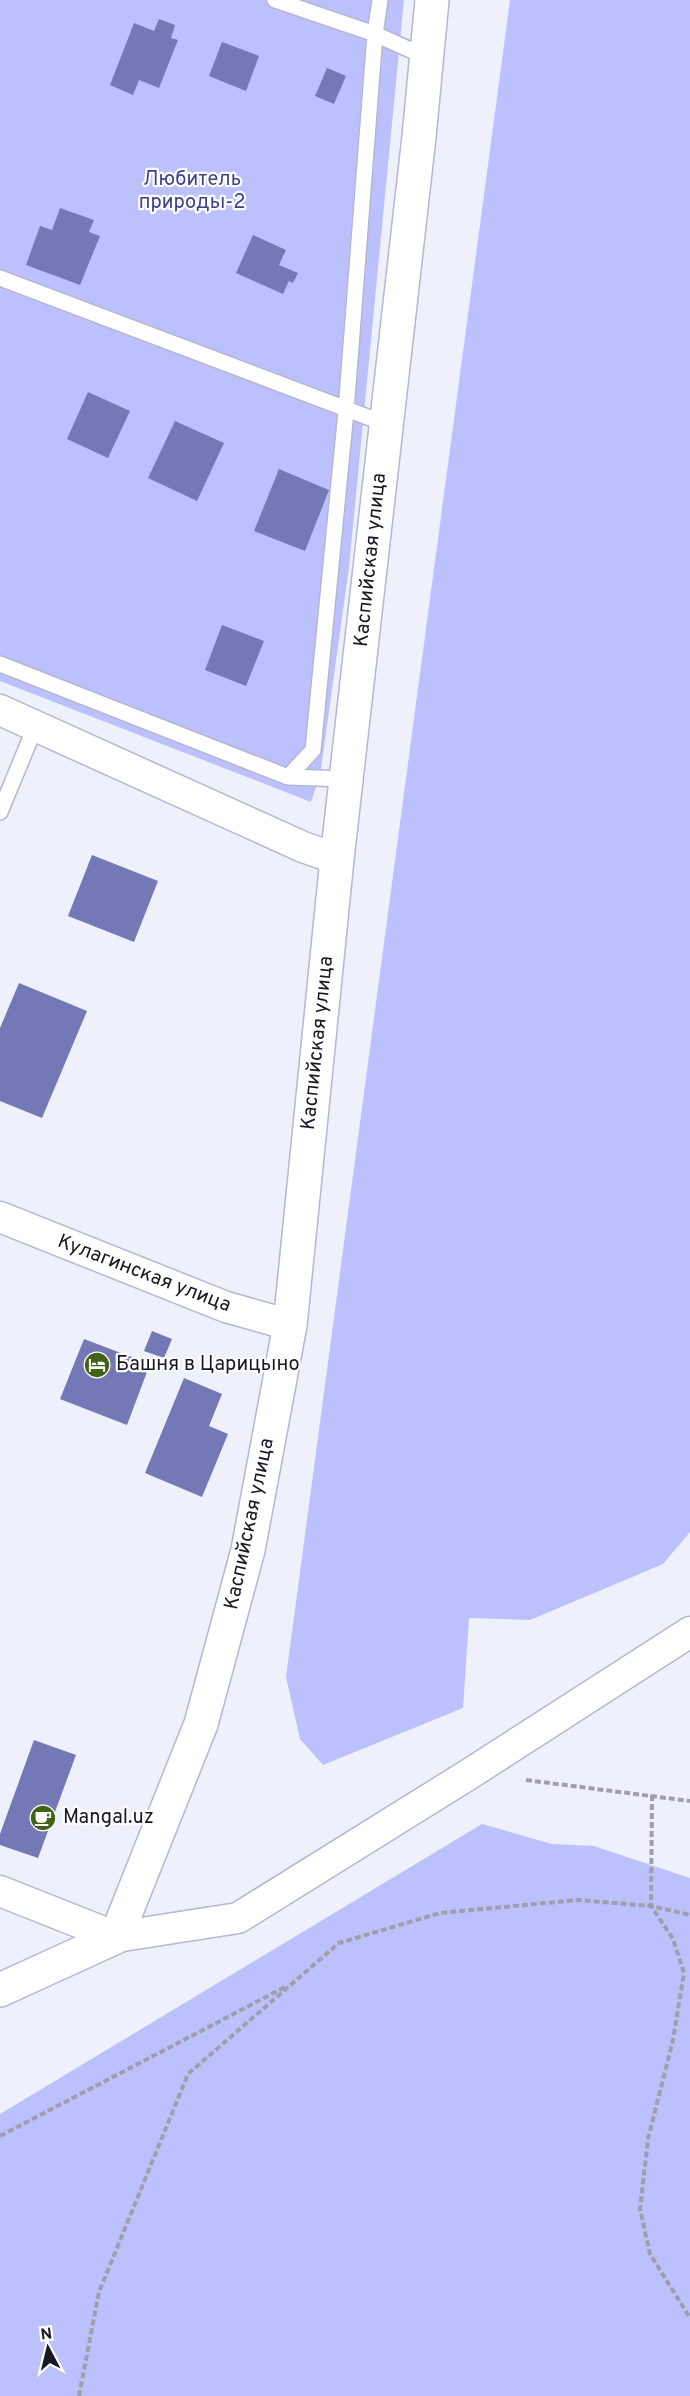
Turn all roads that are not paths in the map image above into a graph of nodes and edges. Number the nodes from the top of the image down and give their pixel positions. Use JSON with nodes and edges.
{"nodes":[{"id":1,"x":275,"y":0,"type":"edge"},
{"id":2,"x":380,"y":0,"type":"edge"},
{"id":3,"x":432,"y":0,"type":"edge"},
{"id":4,"x":375,"y":34,"type":"junction"},
{"id":5,"x":426,"y":57,"type":"junction"},
{"id":6,"x":0,"y":278,"type":"edge"},
{"id":7,"x":346,"y":411,"type":"junction"},
{"id":8,"x":386,"y":424,"type":"junction"},
{"id":9,"x":0,"y":664,"type":"edge"},
{"id":10,"x":0,"y":710,"type":"edge"},
{"id":11,"x":36,"y":726,"type":"junction"},
{"id":12,"x":288,"y":777,"type":"junction"},
{"id":13,"x":346,"y":779,"type":"junction"},
{"id":14,"x":0,"y":812,"type":"edge"},
{"id":15,"x":337,"y":859,"type":"junction"},
{"id":16,"x":0,"y":1217,"type":"edge"},
{"id":17,"x":290,"y":1325,"type":"junction"},
{"id":18,"x":690,"y":1632,"type":"edge"},
{"id":19,"x":0,"y":1891,"type":"edge"},
{"id":20,"x":116,"y":1937,"type":"junction"},
{"id":21,"x":0,"y":1990,"type":"edge"}],
"edges":[{"from":1,"to":4,"type":"lane"},
{"from":2,"to":4,"type":"lane"},
{"from":3,"to":5,"type":"street","name":"Каспийская улица"},
{"from":4,"to":5,"type":"lane"},
{"from":4,"to":7,"type":"lane"},
{"from":5,"to":8,"type":"street","name":"Каспийская улица"},
{"from":6,"to":7,"type":"lane"},
{"from":7,"to":8,"type":"lane"},
{"from":7,"to":12,"type":"lane"},
{"from":8,"to":13,"type":"street","name":"Каспийская улица"},
{"from":9,"to":12,"type":"lane"},
{"from":10,"to":11,"type":"street"},
{"from":11,"to":14,"type":"lane"},
{"from":11,"to":15,"type":"street"},
{"from":12,"to":13,"type":"lane"},
{"from":13,"to":15,"type":"street","name":"Каспийская улица"},
{"from":15,"to":17,"type":"street","name":"Каспийская улица"},
{"from":16,"to":17,"type":"street","name":"Кулагинская улица"},
{"from":17,"to":20,"type":"street","name":"Каспийская улица"},
{"from":18,"to":20,"type":"street"},
{"from":19,"to":20,"type":"street"},
{"from":20,"to":21,"type":"street"}]}
